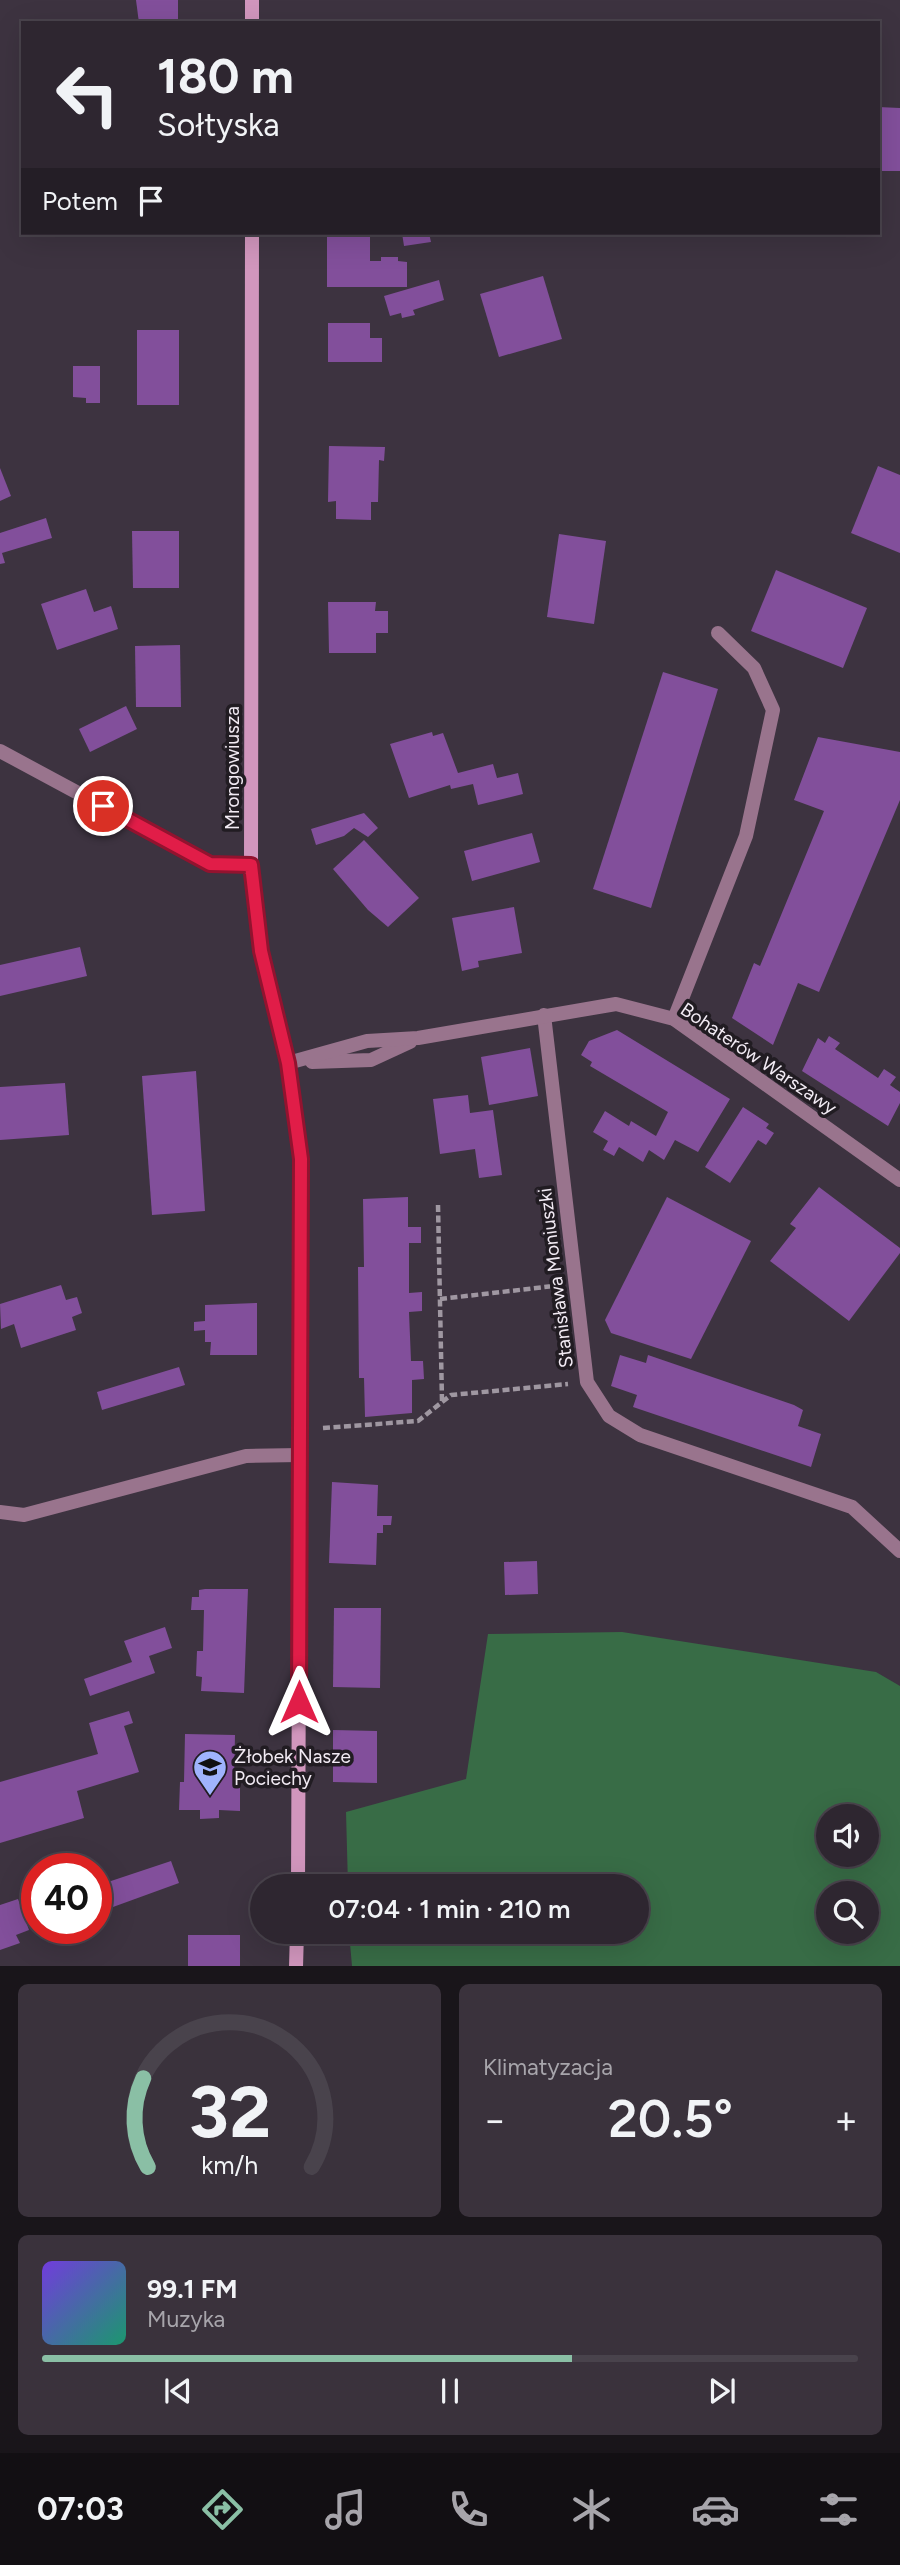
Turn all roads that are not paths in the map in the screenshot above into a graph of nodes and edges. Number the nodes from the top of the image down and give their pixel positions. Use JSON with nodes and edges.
{"nodes":[{"id":1,"x":252,"y":0,"type":"edge"},
{"id":2,"x":252,"y":21,"type":"edge"},
{"id":3,"x":252,"y":235,"type":"edge"},
{"id":4,"x":718,"y":633,"type":"dead end"},
{"id":5,"x":0,"y":751,"type":"edge"},
{"id":6,"x":251,"y":865,"type":"junction"},
{"id":7,"x":544,"y":1015,"type":"junction"},
{"id":8,"x":674,"y":1019,"type":"junction"},
{"id":9,"x":288,"y":1063,"type":"junction"},
{"id":10,"x":900,"y":1180,"type":"edge"},
{"id":11,"x":300,"y":1455,"type":"junction"},
{"id":12,"x":0,"y":1512,"type":"edge"},
{"id":13,"x":900,"y":1551,"type":"edge"},
{"id":14,"x":298,"y":1874,"type":"edge"},
{"id":15,"x":297,"y":1944,"type":"edge"},
{"id":16,"x":296,"y":1966,"type":"edge"}],
"edges":[{"from":1,"to":2,"type":"street"},
{"from":3,"to":6,"type":"street","name":"Mrongowiusza"},
{"from":4,"to":8,"type":"street"},
{"from":5,"to":6,"type":"street"},
{"from":6,"to":9,"type":"street","name":"Mrongowiusza"},
{"from":7,"to":8,"type":"street","name":"Bohaterów Warszawy"},
{"from":7,"to":9,"type":"street","name":"Bohaterów Warszawy"},
{"from":7,"to":13,"type":"street","name":"Stanisława Moniuszki"},
{"from":8,"to":10,"type":"street","name":"Bohaterów Warszawy"},
{"from":9,"to":11,"type":"street","name":"Mrongowiusza"},
{"from":11,"to":12,"type":"street"},
{"from":11,"to":14,"type":"street","name":"Mrongowiusza"},
{"from":15,"to":16,"type":"street"}]}
